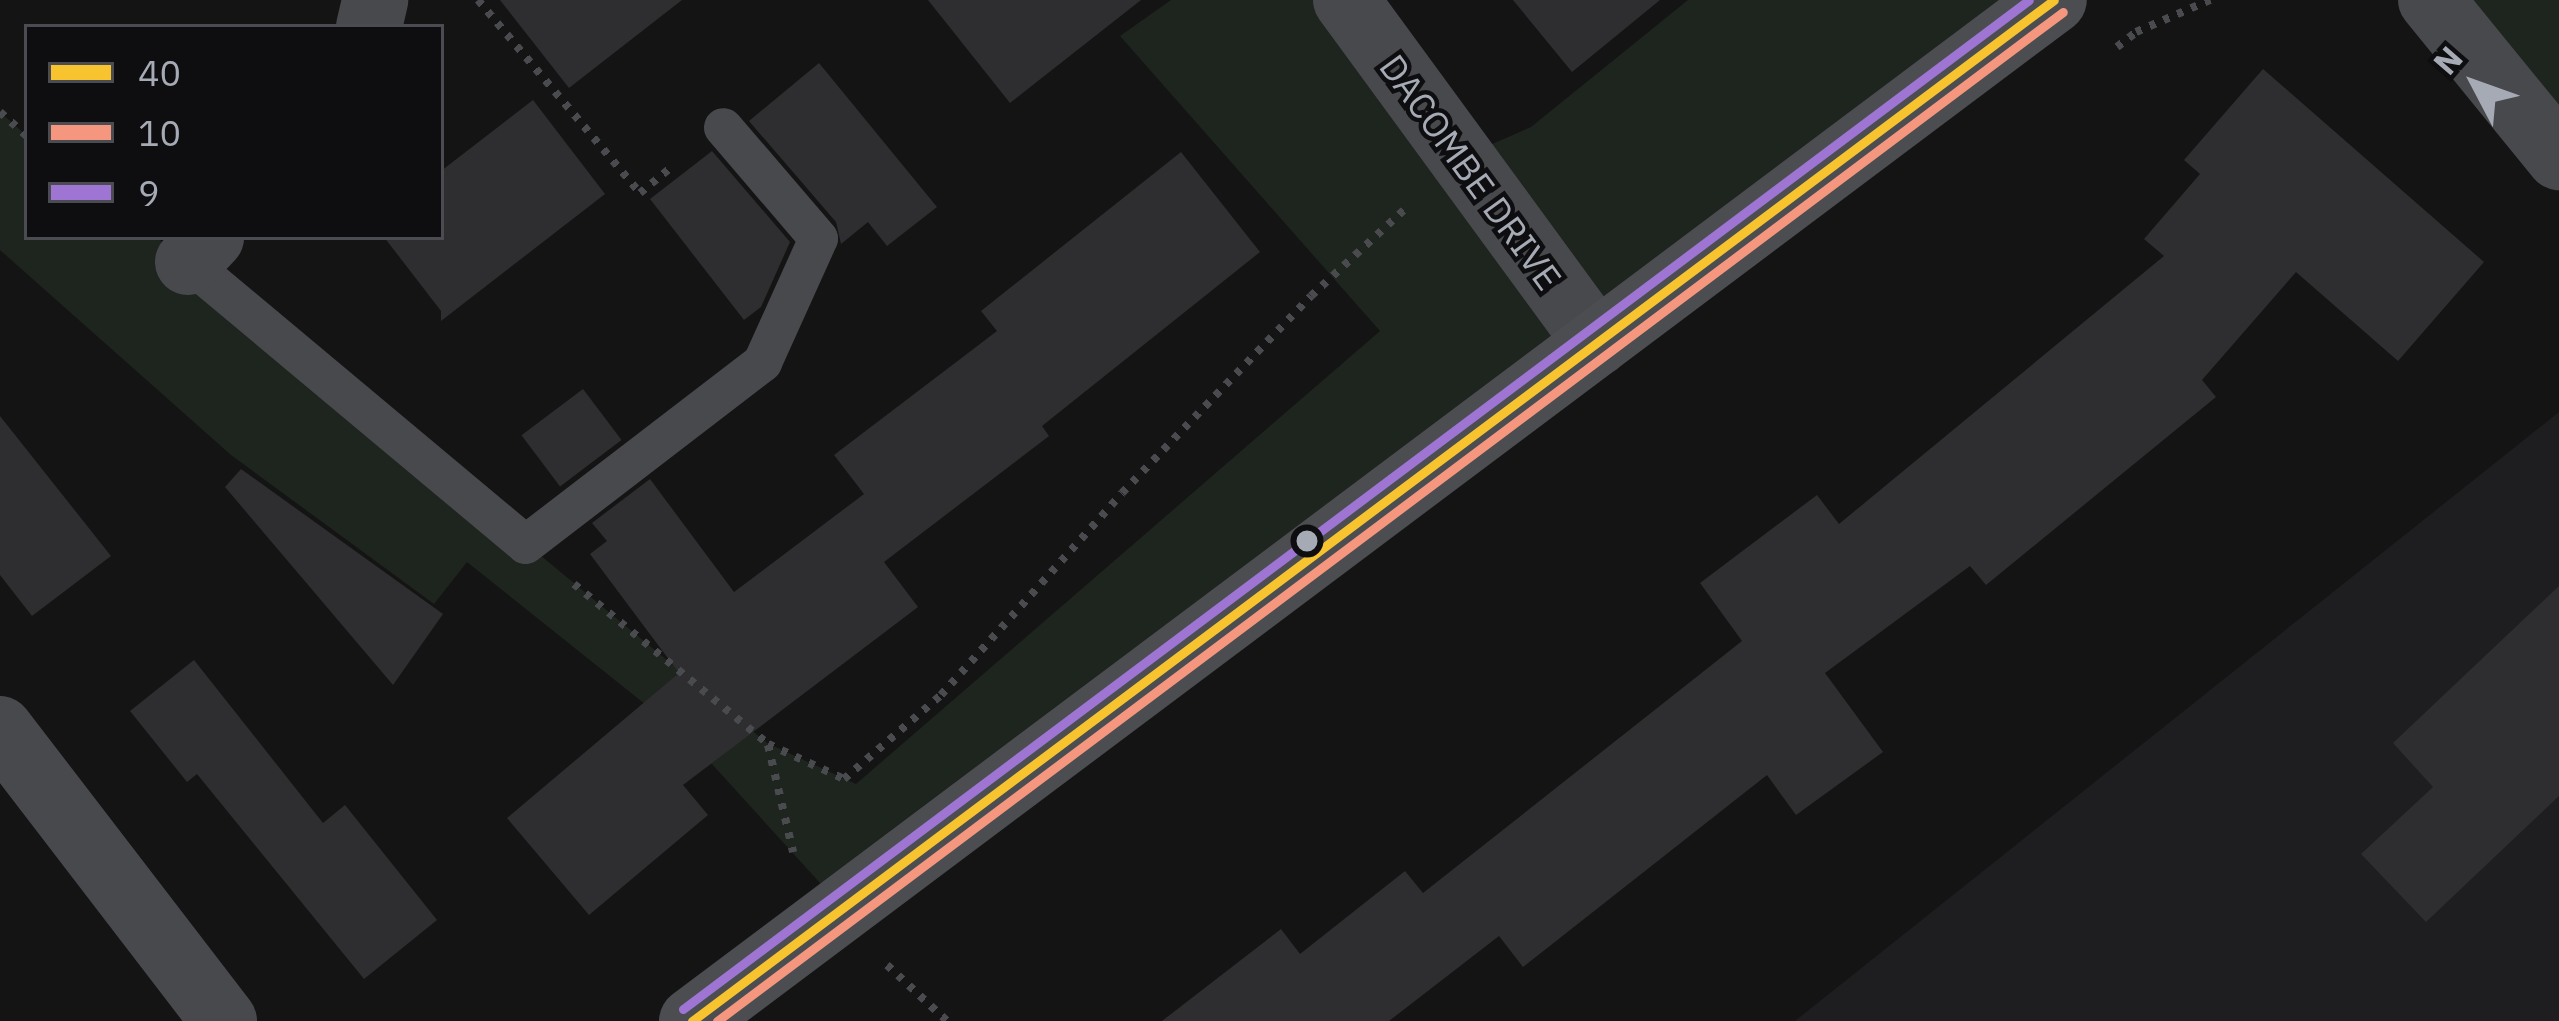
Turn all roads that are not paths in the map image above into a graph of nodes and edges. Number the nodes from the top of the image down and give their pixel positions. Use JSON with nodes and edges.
{"nodes":[{"id":1,"x":1346,"y":0,"type":"edge"},
{"id":2,"x":2054,"y":0,"type":"edge"},
{"id":3,"x":2431,"y":0,"type":"edge"},
{"id":4,"x":723,"y":128,"type":"road end"},
{"id":5,"x":2559,"y":157,"type":"edge"},
{"id":6,"x":200,"y":249,"type":"edge"},
{"id":7,"x":1597,"y":343,"type":"junction"},
{"id":8,"x":0,"y":729,"type":"edge"},
{"id":9,"x":224,"y":1021,"type":"edge"},
{"id":10,"x":692,"y":1021,"type":"edge"}],
"edges":[{"from":1,"to":7,"type":"street","name":"DACOMBE DRIVE"},
{"from":2,"to":7,"type":"main road"},
{"from":3,"to":5,"type":"street"},
{"from":4,"to":6,"type":"lane"},
{"from":7,"to":10,"type":"main road"},
{"from":8,"to":9,"type":"street"}]}
